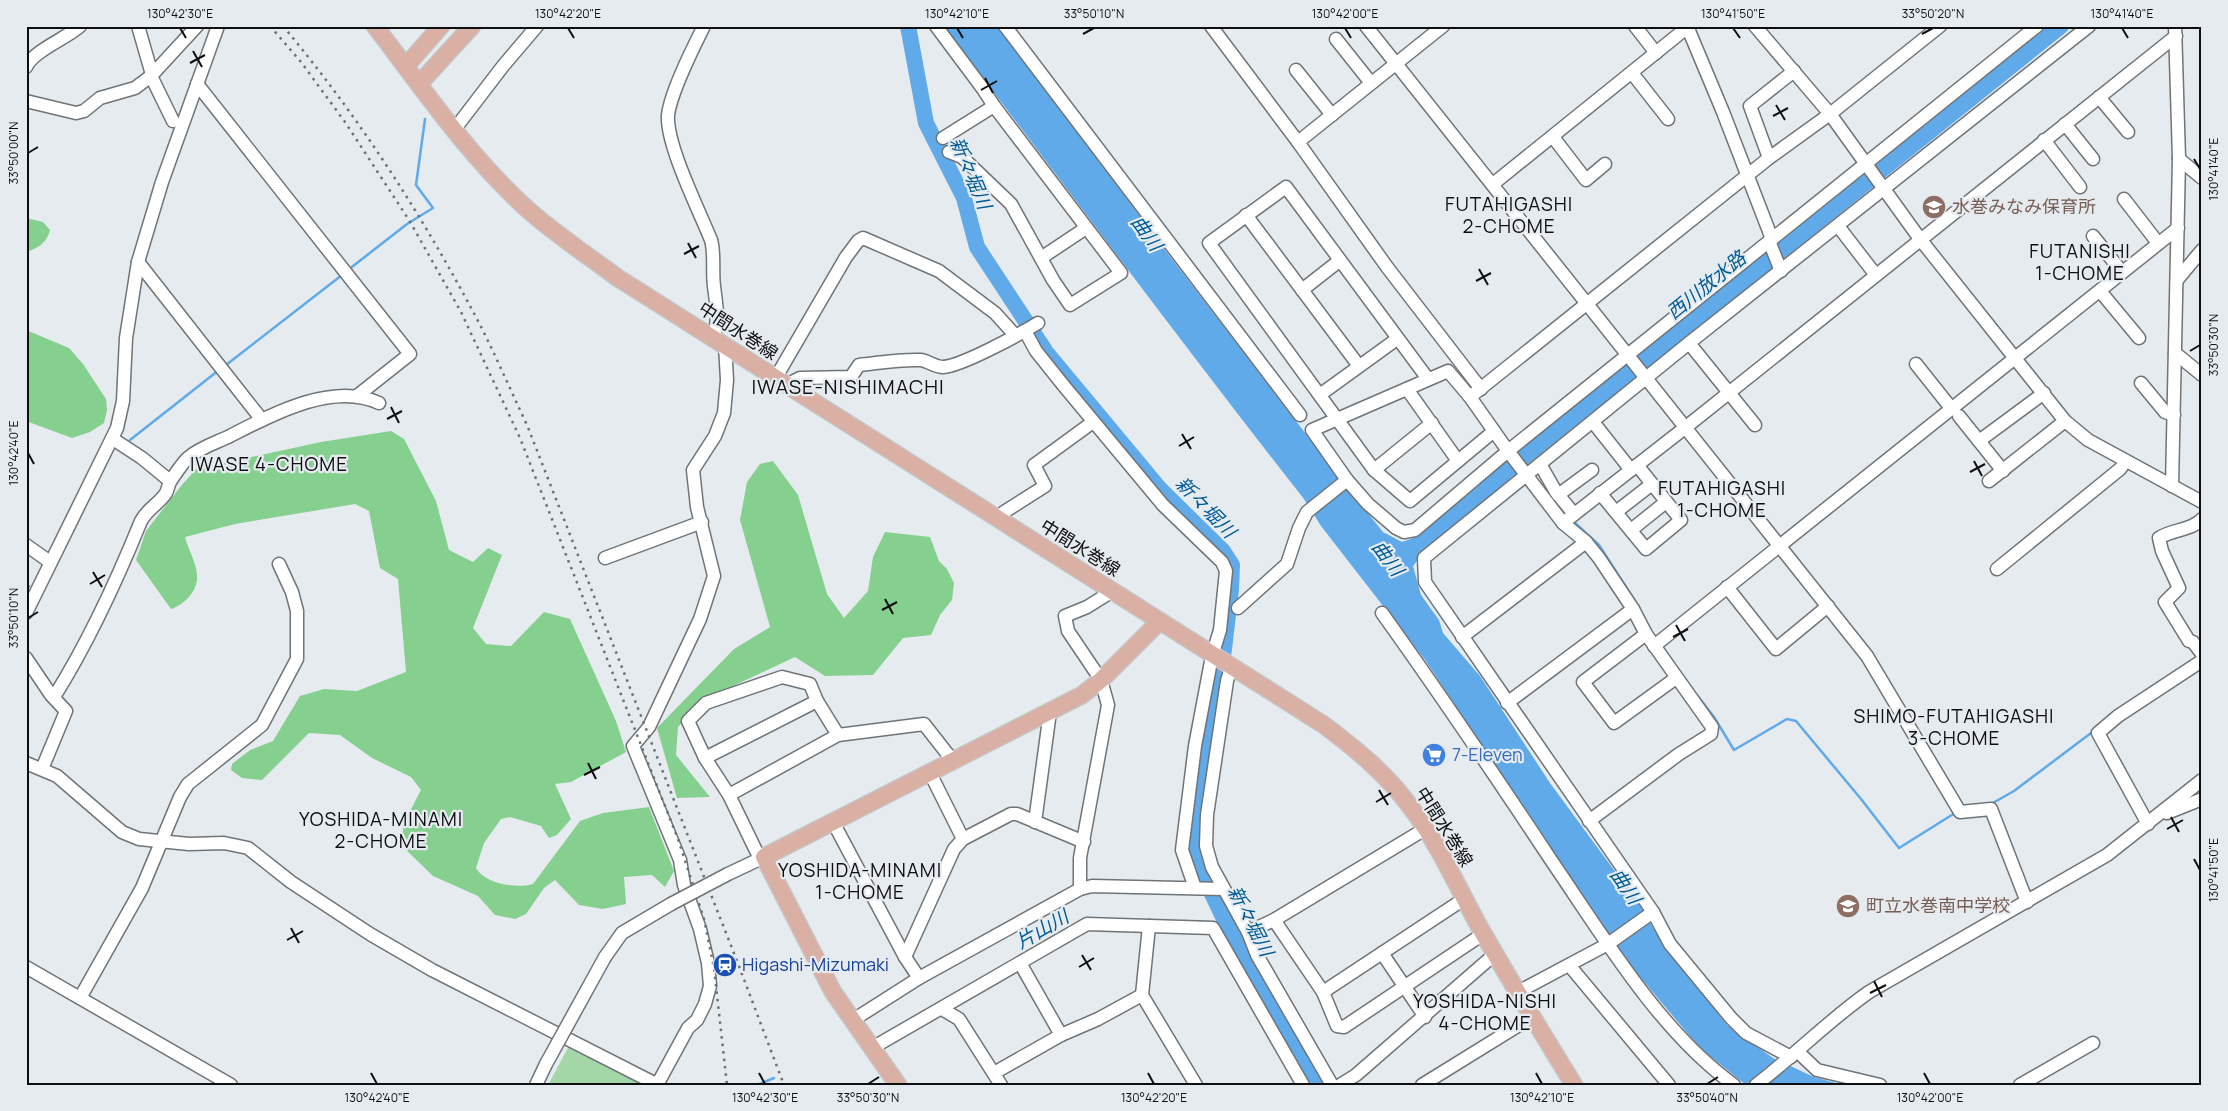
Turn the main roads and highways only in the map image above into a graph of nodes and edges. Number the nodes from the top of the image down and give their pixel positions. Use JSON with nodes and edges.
{"nodes":[{"id":1,"x":375,"y":26,"type":"edge"},
{"id":2,"x":441,"y":26,"type":"edge"},
{"id":3,"x":472,"y":26,"type":"edge"},
{"id":4,"x":406,"y":66,"type":"junction"},
{"id":5,"x":419,"y":84,"type":"junction"},
{"id":6,"x":1159,"y":622,"type":"junction"},
{"id":7,"x":898,"y":1085,"type":"edge"},
{"id":8,"x":1574,"y":1085,"type":"edge"}],
"edges":[{"from":1,"to":4,"type":"main road","name":"中間水巻線"},
{"from":2,"to":4,"type":"main road"},
{"from":3,"to":5,"type":"main road"},
{"from":4,"to":5,"type":"main road","name":"中間水巻線"},
{"from":5,"to":6,"type":"main road","name":"中間水巻線"},
{"from":6,"to":7,"type":"main road"},
{"from":6,"to":8,"type":"main road","name":"中間水巻線"}]}
